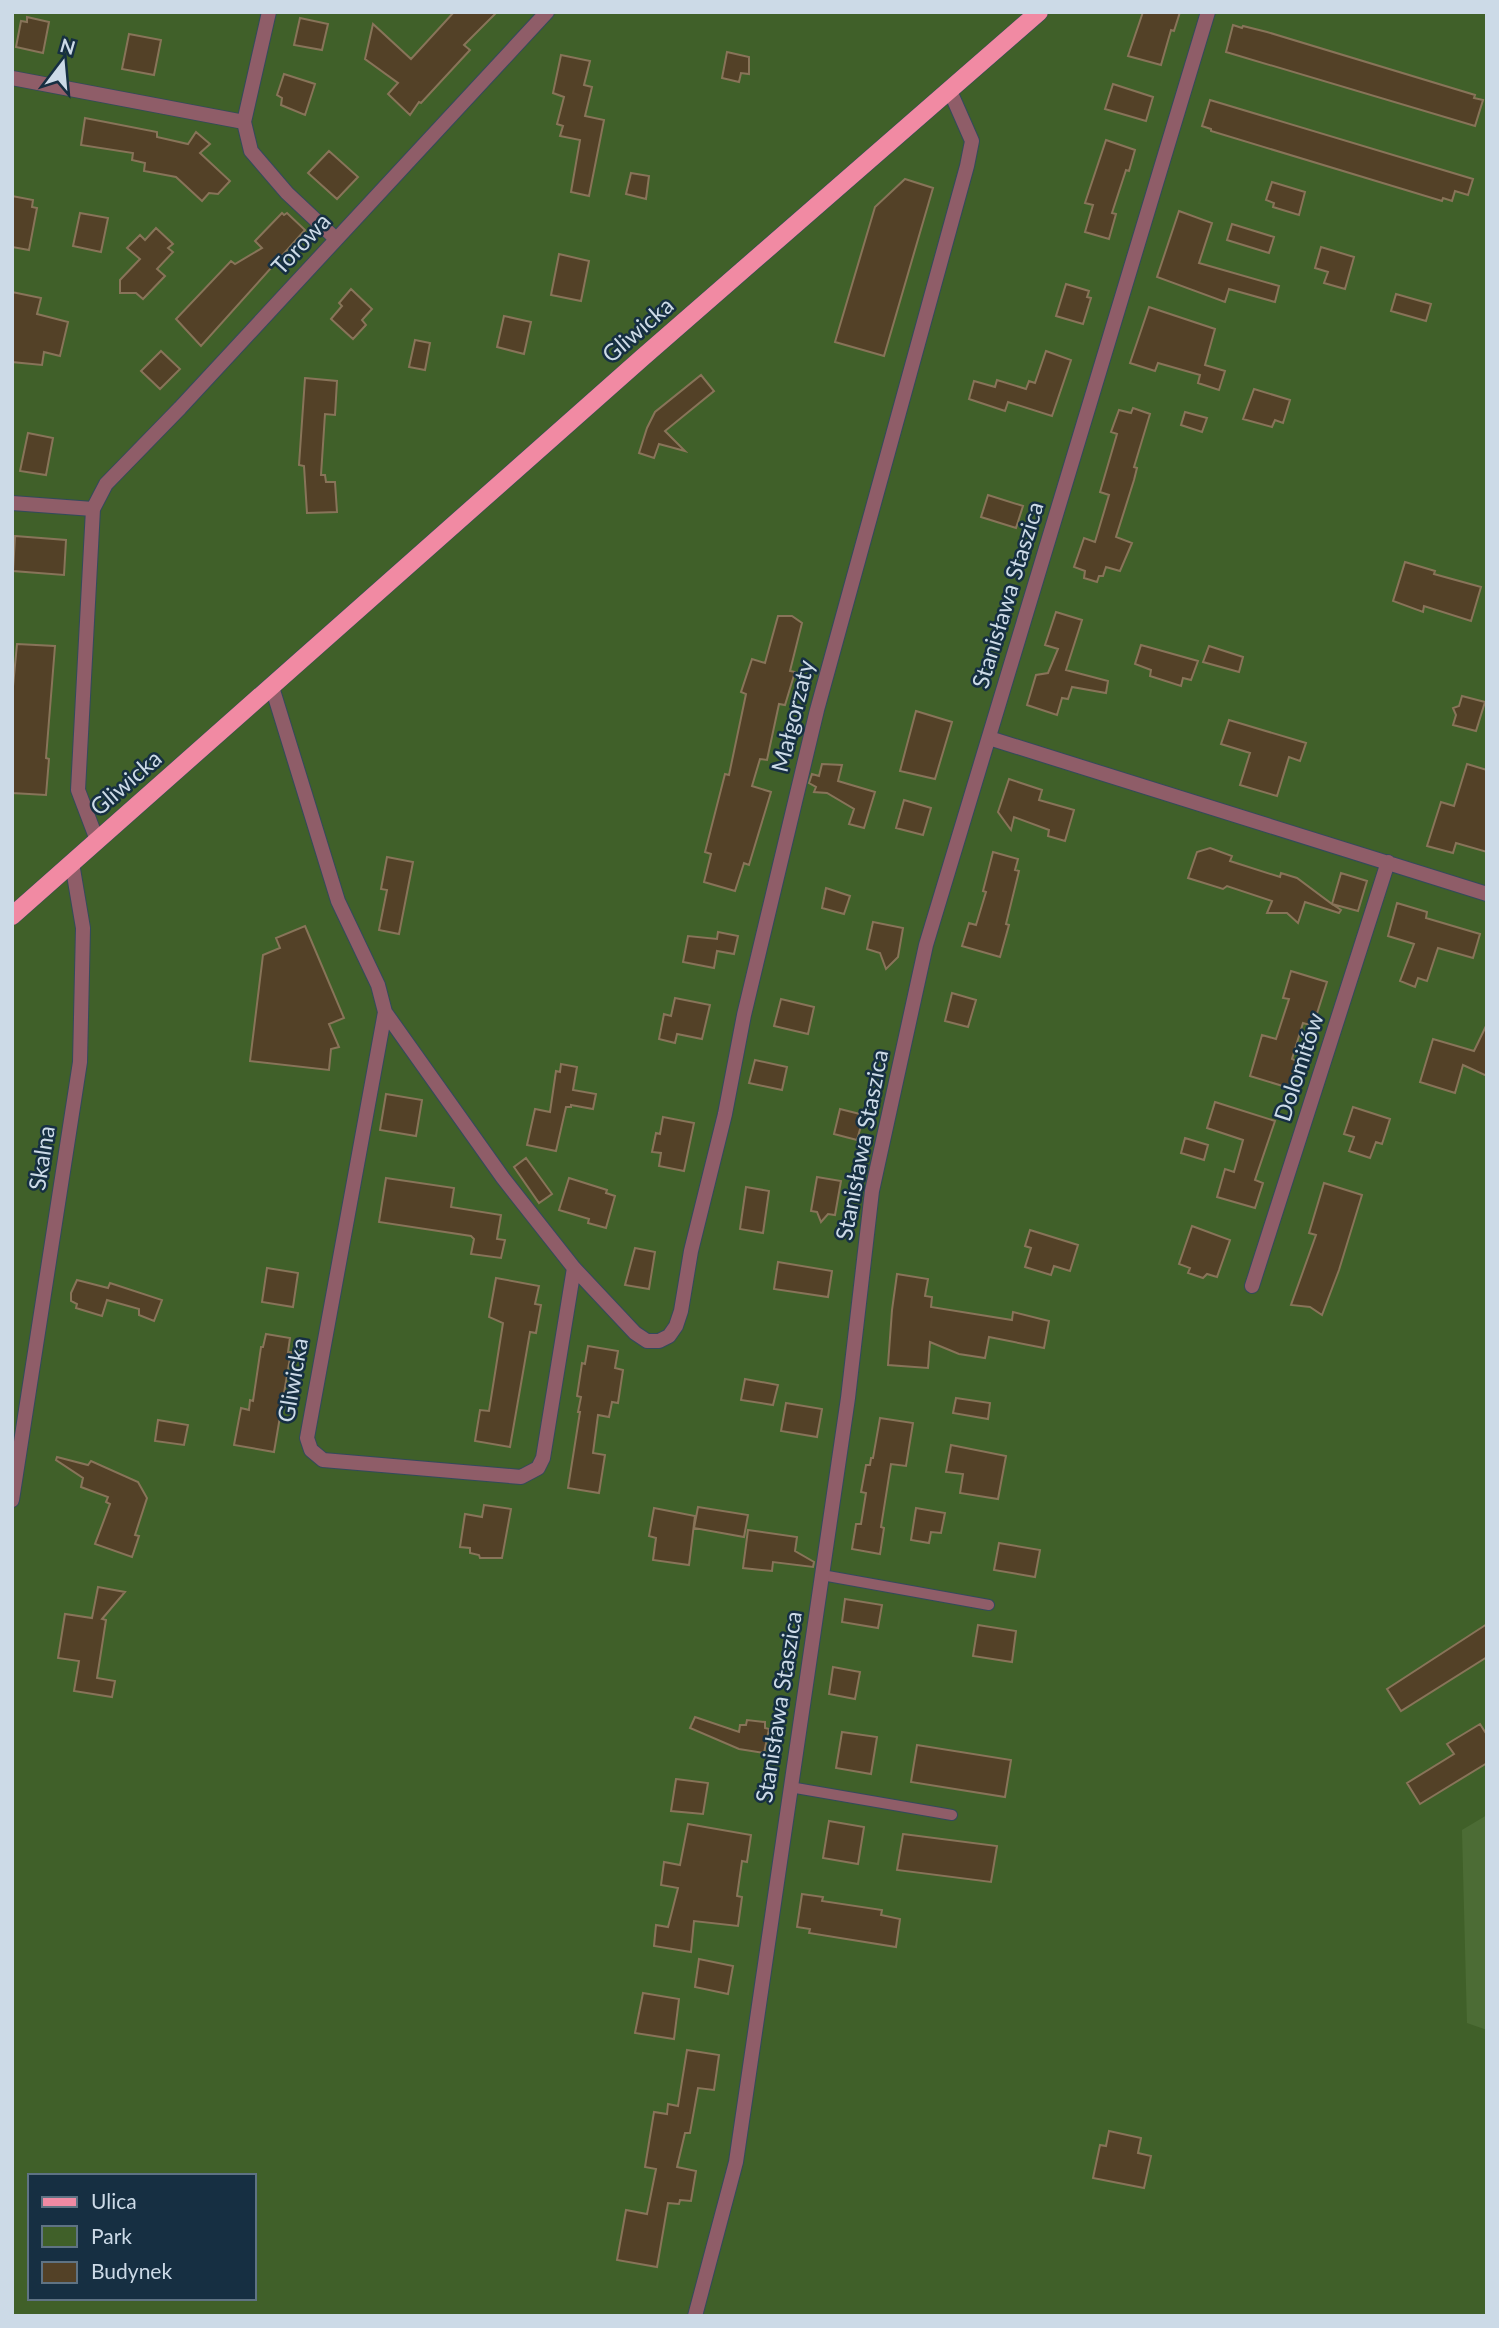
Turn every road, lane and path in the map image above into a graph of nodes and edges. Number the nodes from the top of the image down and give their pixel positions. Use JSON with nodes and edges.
{"nodes":[{"id":1,"x":269,"y":12,"type":"edge"},
{"id":2,"x":547,"y":12,"type":"edge"},
{"id":3,"x":1039,"y":12,"type":"edge"},
{"id":4,"x":1208,"y":12,"type":"edge"},
{"id":5,"x":12,"y":78,"type":"edge"},
{"id":6,"x":950,"y":91,"type":"junction"},
{"id":7,"x":244,"y":122,"type":"junction"},
{"id":8,"x":336,"y":239,"type":"junction"},
{"id":9,"x":12,"y":503,"type":"edge"},
{"id":10,"x":93,"y":509,"type":"junction"},
{"id":11,"x":272,"y":687,"type":"junction"},
{"id":12,"x":989,"y":738,"type":"junction"},
{"id":13,"x":97,"y":840,"type":"junction"},
{"id":14,"x":1388,"y":862,"type":"junction"},
{"id":15,"x":72,"y":863,"type":"junction"},
{"id":16,"x":1487,"y":894,"type":"edge"},
{"id":17,"x":12,"y":916,"type":"edge"},
{"id":18,"x":384,"y":1012,"type":"junction"},
{"id":19,"x":574,"y":1268,"type":"junction"},
{"id":20,"x":1252,"y":1286,"type":"dead end"},
{"id":21,"x":647,"y":1341,"type":"joint"},
{"id":22,"x":12,"y":1500,"type":"edge"},
{"id":23,"x":822,"y":1575,"type":"junction"},
{"id":24,"x":989,"y":1605,"type":"dead end"},
{"id":25,"x":790,"y":1787,"type":"junction"},
{"id":26,"x":952,"y":1815,"type":"dead end"},
{"id":27,"x":695,"y":2316,"type":"edge"}],
"edges":[{"from":1,"to":7,"type":"street"},
{"from":2,"to":8,"type":"street","name":"Torowa"},
{"from":3,"to":6,"type":"main road","name":"Gliwicka"},
{"from":4,"to":12,"type":"street","name":"Stanisława Staszica"},
{"from":5,"to":7,"type":"street"},
{"from":6,"to":11,"type":"main road","name":"Gliwicka"},
{"from":6,"to":21,"type":"street","name":"Małgorzaty"},
{"from":7,"to":8,"type":"street"},
{"from":8,"to":10,"type":"street","name":"Torowa"},
{"from":9,"to":10,"type":"street"},
{"from":10,"to":13,"type":"street","name":"Torowa"},
{"from":11,"to":13,"type":"main road","name":"Gliwicka"},
{"from":11,"to":18,"type":"street","name":"Gliwicka"},
{"from":12,"to":14,"type":"street"},
{"from":12,"to":23,"type":"street","name":"Stanisława Staszica"},
{"from":13,"to":15,"type":"main road","name":"Gliwicka"},
{"from":14,"to":16,"type":"street"},
{"from":14,"to":20,"type":"street","name":"Dolomitów"},
{"from":15,"to":17,"type":"main road","name":"Gliwicka"},
{"from":15,"to":22,"type":"street","name":"Skalna"},
{"from":18,"to":19,"type":"street","name":"Gliwicka"},
{"from":18,"to":19,"type":"street","name":"Gliwicka"},
{"from":19,"to":21,"type":"street","name":"Gliwicka"},
{"from":23,"to":24,"type":"lane"},
{"from":23,"to":25,"type":"street","name":"Stanisława Staszica"},
{"from":25,"to":26,"type":"lane"},
{"from":25,"to":27,"type":"street","name":"Stanisława Staszica"}]}
